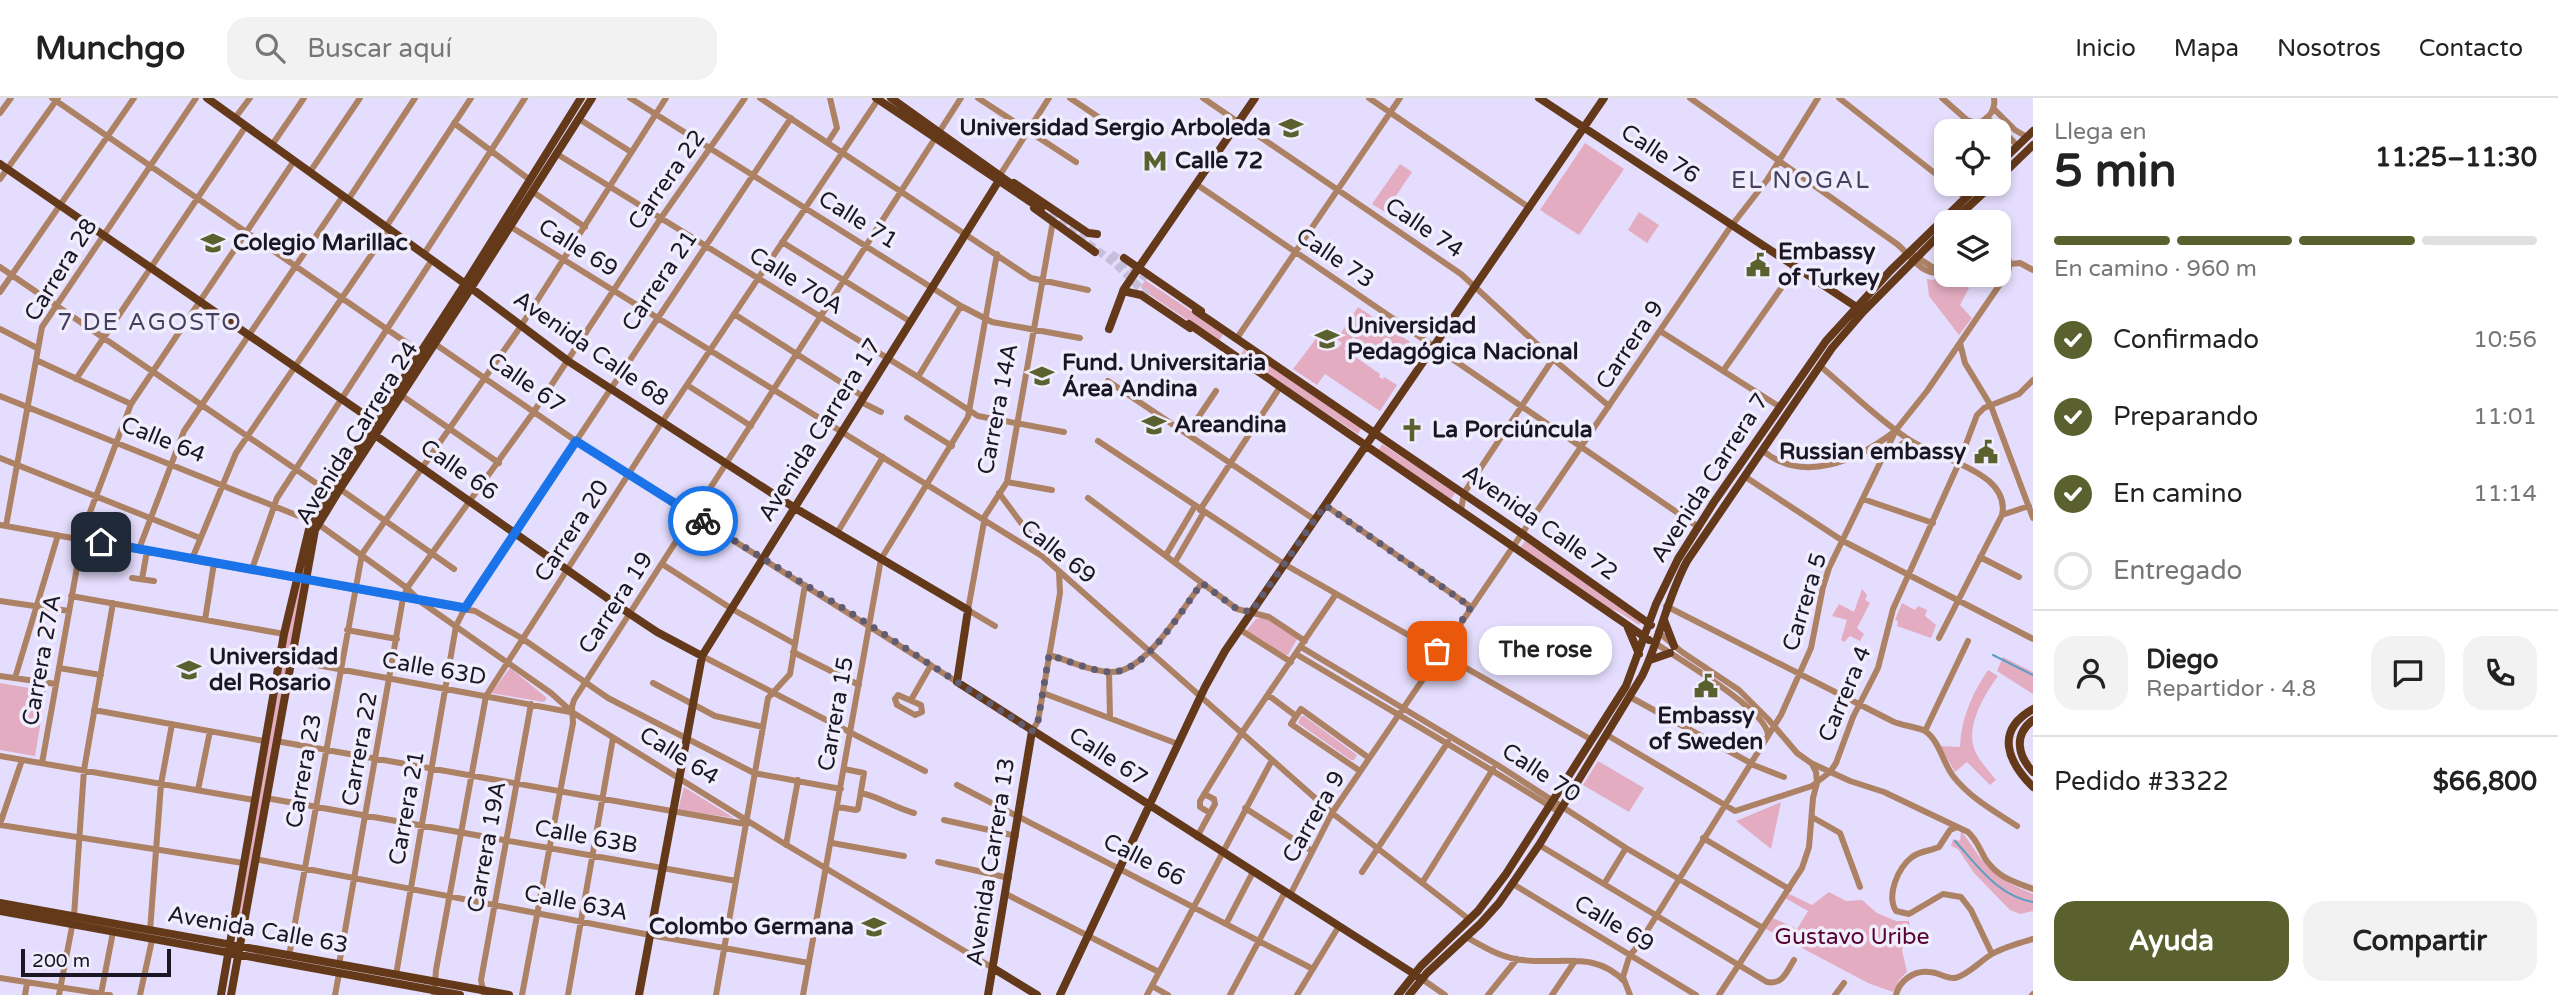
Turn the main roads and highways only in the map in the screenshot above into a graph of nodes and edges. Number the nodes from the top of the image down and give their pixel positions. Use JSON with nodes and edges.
{"nodes":[{"id":1,"x":207,"y":98,"type":"edge"},
{"id":2,"x":582,"y":98,"type":"edge"},
{"id":3,"x":592,"y":98,"type":"edge"},
{"id":4,"x":891,"y":98,"type":"edge"},
{"id":5,"x":1255,"y":98,"type":"edge"},
{"id":6,"x":1539,"y":98,"type":"edge"},
{"id":7,"x":1604,"y":98,"type":"edge"},
{"id":8,"x":878,"y":99,"type":"edge"},
{"id":9,"x":1584,"y":127,"type":"junction"},
{"id":10,"x":2030,"y":134,"type":"edge"},
{"id":11,"x":938,"y":136,"type":"junction"},
{"id":12,"x":2033,"y":145,"type":"edge"},
{"id":13,"x":2011,"y":153,"type":"edge"},
{"id":14,"x":2011,"y":166,"type":"edge"},
{"id":15,"x":4,"y":167,"type":"edge"},
{"id":16,"x":999,"y":178,"type":"junction"},
{"id":17,"x":1968,"y":196,"type":"edge"},
{"id":18,"x":1980,"y":196,"type":"edge"},
{"id":19,"x":1042,"y":207,"type":"tunnel mouth"},
{"id":20,"x":1965,"y":210,"type":"edge"},
{"id":21,"x":1097,"y":234,"type":"dead end"},
{"id":22,"x":1934,"y":238,"type":"edge"},
{"id":23,"x":1095,"y":252,"type":"dead end"},
{"id":24,"x":1912,"y":257,"type":"junction"},
{"id":25,"x":1124,"y":258,"type":"dead end"},
{"id":26,"x":1138,"y":268,"type":"junction"},
{"id":27,"x":468,"y":286,"type":"junction"},
{"id":28,"x":1123,"y":291,"type":"junction"},
{"id":29,"x":1859,"y":309,"type":"junction"},
{"id":30,"x":1196,"y":311,"type":"dead end"},
{"id":31,"x":1189,"y":324,"type":"dead end"},
{"id":32,"x":1109,"y":329,"type":"dead end"},
{"id":33,"x":1237,"y":338,"type":"junction"},
{"id":34,"x":1228,"y":351,"type":"junction"},
{"id":35,"x":378,"y":424,"type":"junction"},
{"id":36,"x":1375,"y":432,"type":"junction"},
{"id":37,"x":375,"y":435,"type":"junction"},
{"id":38,"x":1366,"y":445,"type":"junction"},
{"id":39,"x":794,"y":508,"type":"junction"},
{"id":40,"x":314,"y":522,"type":"junction"},
{"id":41,"x":301,"y":578,"type":"junction"},
{"id":42,"x":1663,"y":586,"type":"junction"},
{"id":43,"x":1624,"y":605,"type":"junction"},
{"id":44,"x":968,"y":610,"type":"joint"},
{"id":45,"x":1663,"y":616,"type":"junction"},
{"id":46,"x":1649,"y":624,"type":"junction"},
{"id":47,"x":1627,"y":625,"type":"junction"},
{"id":48,"x":1658,"y":632,"type":"junction"},
{"id":49,"x":1645,"y":637,"type":"junction"},
{"id":50,"x":1655,"y":643,"type":"junction"},
{"id":51,"x":1639,"y":654,"type":"junction"},
{"id":52,"x":702,"y":656,"type":"junction"},
{"id":53,"x":1650,"y":660,"type":"junction"},
{"id":54,"x":957,"y":682,"type":"joint"},
{"id":55,"x":2033,"y":709,"type":"edge"},
{"id":56,"x":2033,"y":720,"type":"edge"},
{"id":57,"x":1032,"y":731,"type":"junction"},
{"id":58,"x":2033,"y":772,"type":"edge"},
{"id":59,"x":2033,"y":787,"type":"edge"},
{"id":60,"x":1148,"y":806,"type":"junction"},
{"id":61,"x":0,"y":903,"type":"edge"},
{"id":62,"x":0,"y":911,"type":"edge"},
{"id":63,"x":73,"y":920,"type":"junction"},
{"id":64,"x":233,"y":951,"type":"junction"},
{"id":65,"x":993,"y":968,"type":"junction"},
{"id":66,"x":339,"y":969,"type":"junction"},
{"id":67,"x":1418,"y":976,"type":"junction"},
{"id":68,"x":435,"y":989,"type":"edge"},
{"id":69,"x":483,"y":993,"type":"edge"},
{"id":70,"x":220,"y":995,"type":"edge"},
{"id":71,"x":231,"y":995,"type":"edge"},
{"id":72,"x":460,"y":995,"type":"edge"},
{"id":73,"x":509,"y":995,"type":"edge"},
{"id":74,"x":639,"y":995,"type":"edge"},
{"id":75,"x":988,"y":995,"type":"edge"},
{"id":76,"x":1037,"y":995,"type":"edge"},
{"id":77,"x":1060,"y":995,"type":"edge"},
{"id":78,"x":1398,"y":995,"type":"edge"},
{"id":79,"x":1409,"y":995,"type":"edge"}],
"edges":[{"from":1,"to":27,"type":"main road","name":"Avenida Calle 68"},
{"from":2,"to":27,"type":"main road","name":"Avenida Carrera 24"},
{"from":3,"to":27,"type":"main road","name":"Avenida Carrera 24"},
{"from":4,"to":11,"type":"main road"},
{"from":5,"to":26,"type":"main road"},
{"from":6,"to":9,"type":"main road","name":"Calle 76"},
{"from":7,"to":9,"type":"main road"},
{"from":8,"to":11,"type":"main road"},
{"from":9,"to":29,"type":"main road","name":"Calle 76"},
{"from":9,"to":36,"type":"main road"},
{"from":10,"to":13,"type":"main road"},
{"from":11,"to":16,"type":"main road"},
{"from":12,"to":14,"type":"main road"},
{"from":15,"to":35,"type":"main road"},
{"from":16,"to":19,"type":"main road"},
{"from":16,"to":21,"type":"main road"},
{"from":16,"to":23,"type":"main road"},
{"from":16,"to":39,"type":"main road","name":"Avenida Carrera 17"},
{"from":17,"to":24,"type":"main road","name":"Avenida Carrera 7"},
{"from":18,"to":20,"type":"main road"},
{"from":22,"to":24,"type":"main road","name":"Avenida Carrera 7"},
{"from":24,"to":29,"type":"main road","name":"Avenida Carrera 7"},
{"from":25,"to":26,"type":"main road"},
{"from":26,"to":28,"type":"main road"},
{"from":26,"to":33,"type":"main road"},
{"from":27,"to":35,"type":"main road","name":"Avenida Carrera 24"},
{"from":27,"to":35,"type":"main road","name":"Avenida Carrera 24"},
{"from":27,"to":39,"type":"main road","name":"Avenida Calle 68"},
{"from":28,"to":32,"type":"main road"},
{"from":28,"to":34,"type":"main road"},
{"from":29,"to":42,"type":"main road","name":"Avenida Carrera 7"},
{"from":29,"to":45,"type":"main road","name":"Avenida Carrera 7"},
{"from":30,"to":33,"type":"main road","name":"Avenida Calle 72"},
{"from":31,"to":34,"type":"main road","name":"Avenida Calle 72"},
{"from":33,"to":36,"type":"main road","name":"Avenida Calle 72"},
{"from":34,"to":38,"type":"main road","name":"Avenida Calle 72"},
{"from":35,"to":37,"type":"main road"},
{"from":35,"to":40,"type":"main road","name":"Avenida Carrera 24"},
{"from":36,"to":38,"type":"main road"},
{"from":36,"to":43,"type":"main road","name":"Avenida Calle 72"},
{"from":37,"to":40,"type":"main road","name":"Avenida Carrera 24"},
{"from":37,"to":52,"type":"main road","name":"Calle 66"},
{"from":38,"to":47,"type":"main road","name":"Avenida Calle 72"},
{"from":38,"to":60,"type":"main road"},
{"from":39,"to":44,"type":"main road","name":"Avenida Calle 68"},
{"from":39,"to":52,"type":"main road","name":"Avenida Carrera 17"},
{"from":40,"to":41,"type":"main road","name":"Avenida Carrera 24"},
{"from":41,"to":64,"type":"main road","name":"Avenida Carrera 24"},
{"from":41,"to":64,"type":"main road","name":"Avenida Carrera 24"},
{"from":42,"to":43,"type":"main road"},
{"from":42,"to":46,"type":"main road","name":"Avenida Carrera 7"},
{"from":43,"to":46,"type":"main road","name":"Avenida Calle 72"},
{"from":44,"to":54,"type":"main road","name":"Carrera 14A"},
{"from":45,"to":48,"type":"main road","name":"Avenida Carrera 7"},
{"from":45,"to":53,"type":"main road"},
{"from":46,"to":48,"type":"main road","name":"Avenida Calle 72"},
{"from":46,"to":49,"type":"main road","name":"Avenida Carrera 7"},
{"from":47,"to":49,"type":"main road","name":"Avenida Calle 72"},
{"from":47,"to":51,"type":"main road"},
{"from":48,"to":50,"type":"main road","name":"Avenida Carrera 7"},
{"from":49,"to":50,"type":"main road","name":"Avenida Calle 72"},
{"from":49,"to":51,"type":"main road","name":"Avenida Carrera 7"},
{"from":50,"to":53,"type":"main road","name":"Avenida Carrera 7"},
{"from":51,"to":67,"type":"main road","name":"Avenida Carrera 7"},
{"from":52,"to":74,"type":"main road","name":"Avenida Carrera 17"},
{"from":53,"to":67,"type":"main road","name":"Avenida Carrera 7"},
{"from":54,"to":57,"type":"main road","name":"Calle 67"},
{"from":55,"to":59,"type":"main road"},
{"from":56,"to":58,"type":"main road"},
{"from":57,"to":60,"type":"main road","name":"Calle 67"},
{"from":57,"to":65,"type":"main road","name":"Avenida Carrera 13"},
{"from":60,"to":67,"type":"main road","name":"Calle 67"},
{"from":60,"to":77,"type":"main road"},
{"from":61,"to":63,"type":"main road","name":"Avenida Calle 63"},
{"from":62,"to":63,"type":"main road","name":"Avenida Calle 63"},
{"from":63,"to":64,"type":"main road","name":"Avenida Calle 63"},
{"from":63,"to":64,"type":"main road","name":"Avenida Calle 63"},
{"from":64,"to":66,"type":"main road","name":"Avenida Calle 63"},
{"from":64,"to":66,"type":"main road","name":"Avenida Calle 63"},
{"from":64,"to":70,"type":"main road","name":"Avenida Carrera 24"},
{"from":64,"to":71,"type":"main road","name":"Avenida Carrera 24"},
{"from":65,"to":75,"type":"main road","name":"Avenida Carrera 13"},
{"from":65,"to":76,"type":"main road","name":"Calle 64"},
{"from":66,"to":68,"type":"main road","name":"Avenida Calle 63"},
{"from":66,"to":68,"type":"main road","name":"Avenida Calle 63"},
{"from":67,"to":78,"type":"main road","name":"Avenida Carrera 7"},
{"from":67,"to":79,"type":"main road","name":"Avenida Carrera 7"},
{"from":68,"to":69,"type":"main road","name":"Avenida Calle 63"},
{"from":68,"to":72,"type":"main road","name":"Avenida Calle 63"},
{"from":69,"to":73,"type":"main road","name":"Avenida Calle 63"}]}
